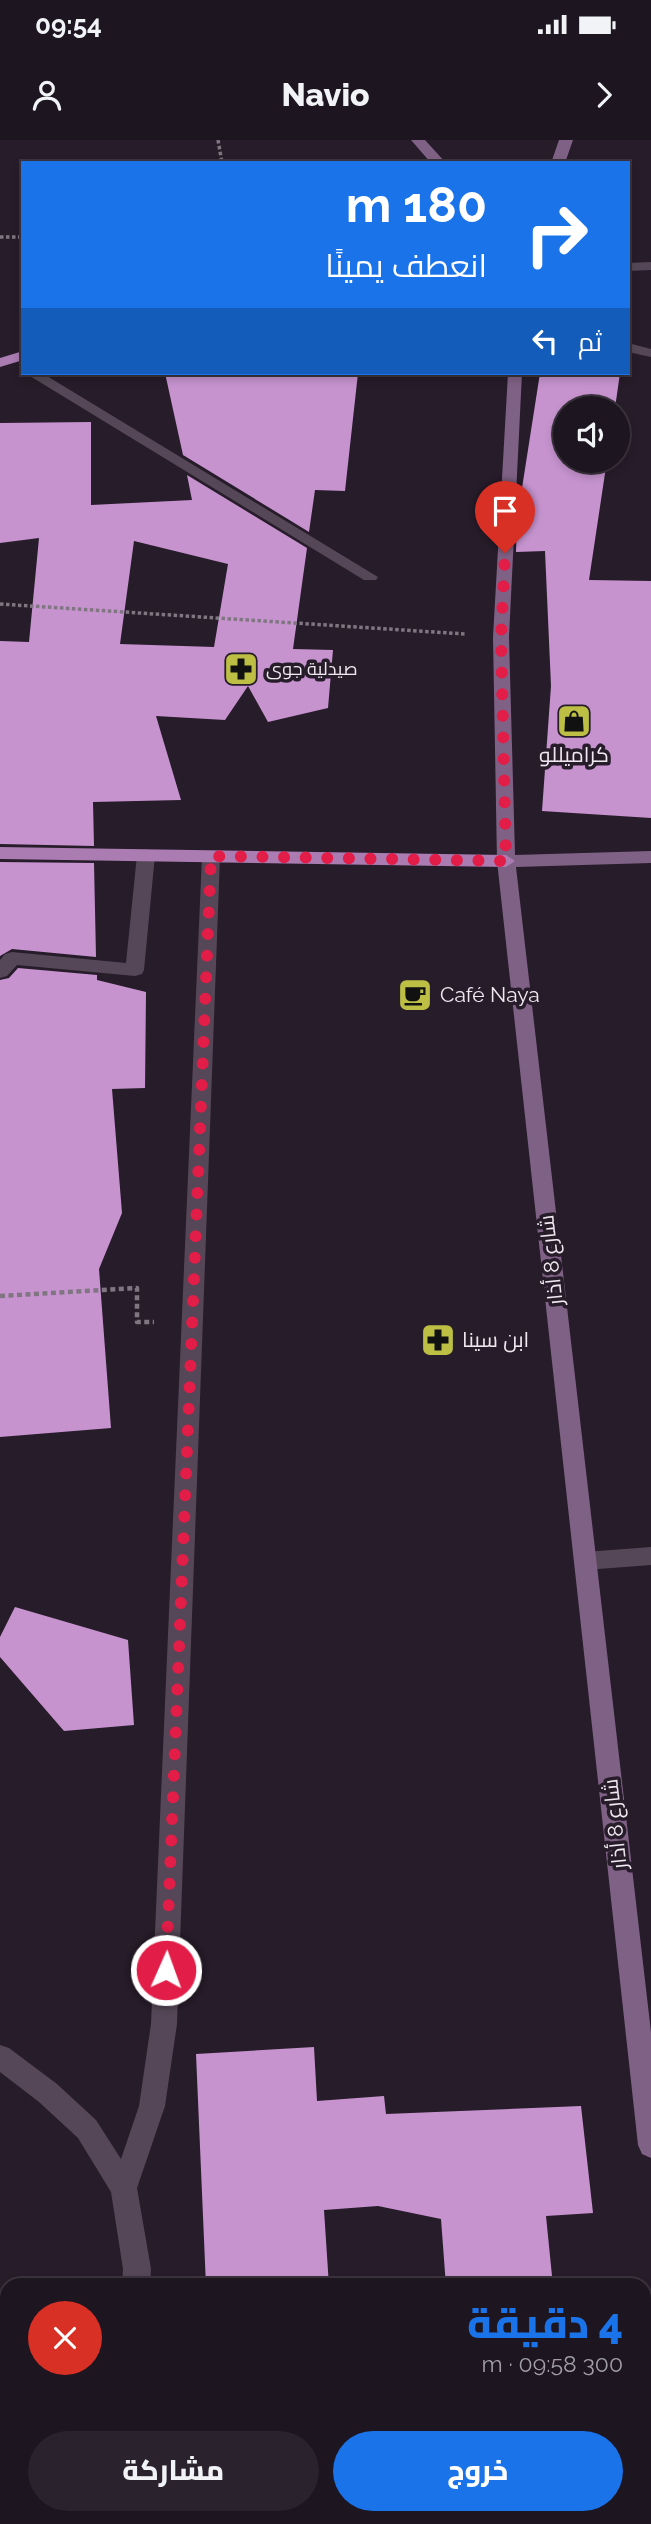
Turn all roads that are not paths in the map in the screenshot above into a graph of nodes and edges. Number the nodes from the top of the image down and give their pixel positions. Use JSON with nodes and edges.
{"nodes":[{"id":1,"x":418,"y":140,"type":"edge"},
{"id":2,"x":566,"y":140,"type":"edge"},
{"id":3,"x":437,"y":161,"type":"edge"},
{"id":4,"x":559,"y":161,"type":"edge"},
{"id":5,"x":651,"y":266,"type":"edge"},
{"id":6,"x":630,"y":267,"type":"edge"},
{"id":7,"x":630,"y":348,"type":"edge"},
{"id":8,"x":651,"y":353,"type":"edge"},
{"id":9,"x":35,"y":375,"type":"edge"},
{"id":10,"x":515,"y":375,"type":"edge"},
{"id":11,"x":370,"y":576,"type":"dead end"},
{"id":12,"x":0,"y":853,"type":"edge"},
{"id":13,"x":146,"y":855,"type":"junction"},
{"id":14,"x":211,"y":856,"type":"junction"},
{"id":15,"x":651,"y":857,"type":"edge"},
{"id":16,"x":506,"y":861,"type":"junction"},
{"id":17,"x":0,"y":972,"type":"edge"},
{"id":18,"x":651,"y":1556,"type":"edge"},
{"id":19,"x":585,"y":1561,"type":"junction"},
{"id":20,"x":0,"y":2057,"type":"edge"},
{"id":21,"x":651,"y":2146,"type":"edge"},
{"id":22,"x":124,"y":2189,"type":"junction"},
{"id":23,"x":136,"y":2278,"type":"edge"}],
"edges":[{"from":1,"to":3,"type":"main road"},
{"from":2,"to":4,"type":"main road"},
{"from":5,"to":6,"type":"street"},
{"from":7,"to":8,"type":"street"},
{"from":9,"to":11,"type":"street"},
{"from":10,"to":16,"type":"main road","name":"شارع 8 أذار"},
{"from":12,"to":13,"type":"main road"},
{"from":13,"to":14,"type":"main road"},
{"from":13,"to":17,"type":"street"},
{"from":14,"to":16,"type":"main road"},
{"from":14,"to":22,"type":"street"},
{"from":15,"to":16,"type":"main road"},
{"from":16,"to":19,"type":"main road","name":"شارع 8 أذار"},
{"from":18,"to":19,"type":"street"},
{"from":19,"to":21,"type":"main road","name":"شارع 8 أذار"},
{"from":20,"to":22,"type":"street"},
{"from":22,"to":23,"type":"street"}]}
